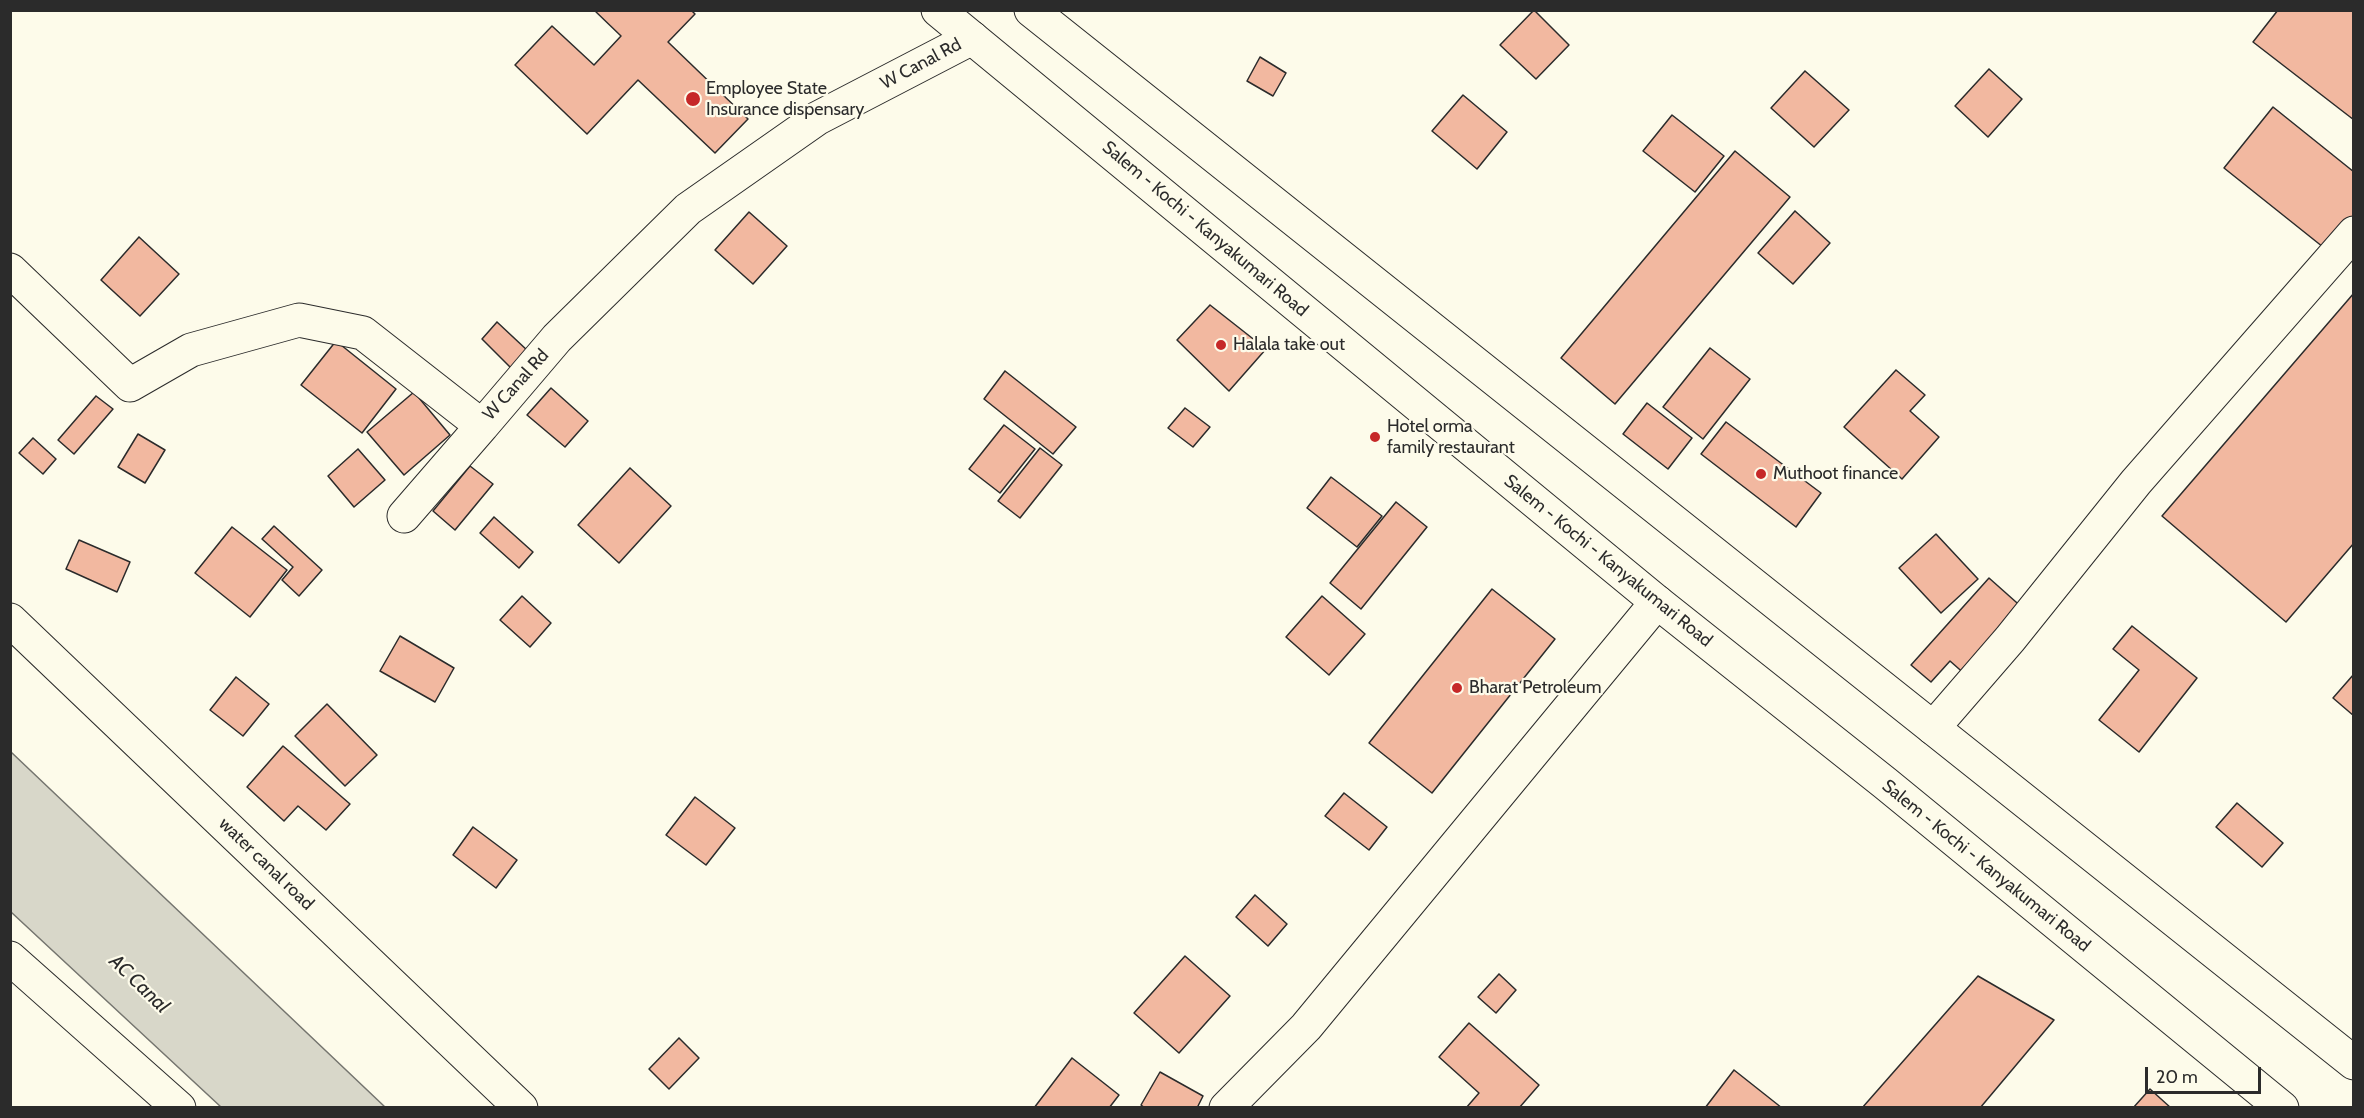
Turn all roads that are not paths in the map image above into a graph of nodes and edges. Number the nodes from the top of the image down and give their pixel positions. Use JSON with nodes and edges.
{"nodes":[{"id":1,"x":938,"y":10,"type":"edge"},
{"id":2,"x":1031,"y":10,"type":"edge"},
{"id":3,"x":972,"y":38,"type":"junction"},
{"id":4,"x":2354,"y":233,"type":"edge"},
{"id":5,"x":10,"y":270,"type":"edge"},
{"id":6,"x":482,"y":426,"type":"junction"},
{"id":7,"x":404,"y":516,"type":"dead end"},
{"id":8,"x":1657,"y":602,"type":"junction"},
{"id":9,"x":10,"y":620,"type":"edge"},
{"id":10,"x":1933,"y":728,"type":"junction"},
{"id":11,"x":10,"y":958,"type":"edge"},
{"id":12,"x":2354,"y":1063,"type":"edge"},
{"id":13,"x":179,"y":1107,"type":"edge"},
{"id":14,"x":521,"y":1107,"type":"edge"},
{"id":15,"x":1226,"y":1107,"type":"edge"},
{"id":16,"x":2282,"y":1107,"type":"edge"}],
"edges":[{"from":1,"to":3,"type":"main road","name":"Salem - Kochi - Kanyakumari Road"},
{"from":2,"to":10,"type":"main road"},
{"from":3,"to":6,"type":"main road","name":"W Canal Rd"},
{"from":3,"to":8,"type":"main road","name":"Salem - Kochi - Kanyakumari Road"},
{"from":4,"to":10,"type":"main road"},
{"from":5,"to":6,"type":"main road","name":"W Canal Rd"},
{"from":6,"to":7,"type":"main road"},
{"from":8,"to":15,"type":"main road"},
{"from":8,"to":16,"type":"main road","name":"Salem - Kochi - Kanyakumari Road"},
{"from":9,"to":14,"type":"main road","name":"water canal road"},
{"from":10,"to":12,"type":"main road"},
{"from":11,"to":13,"type":"main road"}]}
